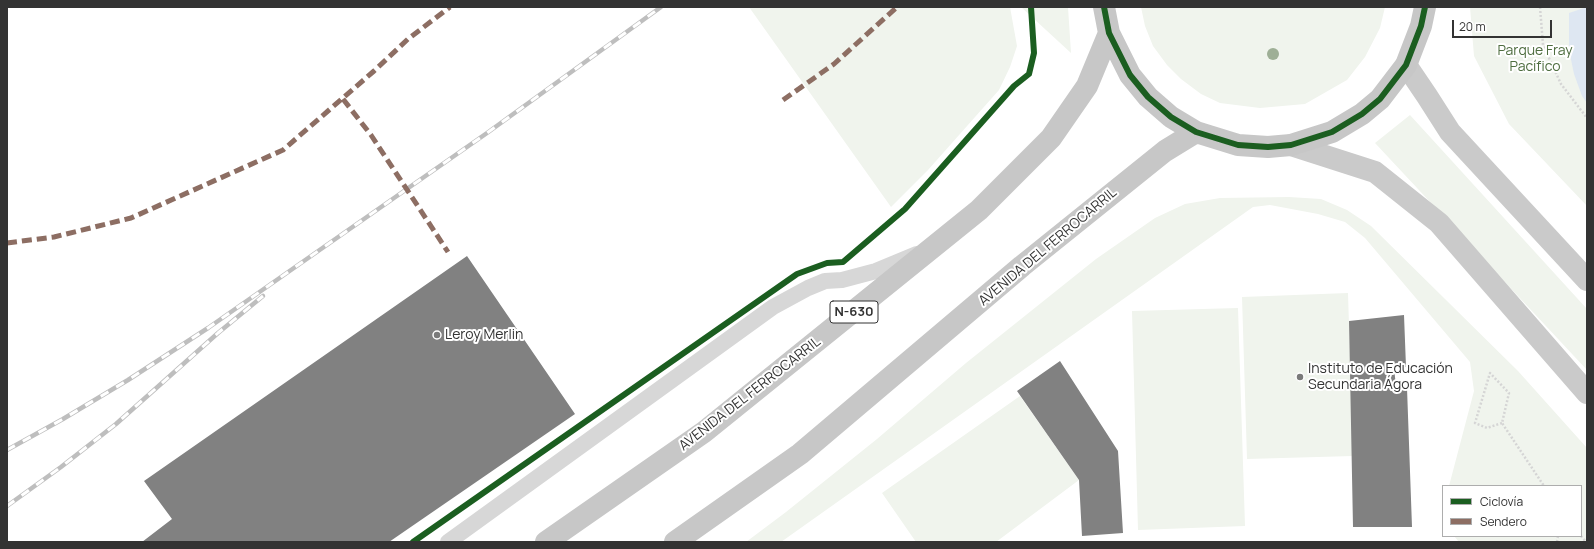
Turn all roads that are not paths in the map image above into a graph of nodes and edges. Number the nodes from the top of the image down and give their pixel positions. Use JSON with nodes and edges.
{"nodes":[{"id":1,"x":1104,"y":7,"type":"edge"},
{"id":2,"x":1425,"y":7,"type":"edge"},
{"id":3,"x":1109,"y":33,"type":"junction"},
{"id":4,"x":1406,"y":65,"type":"junction"},
{"id":5,"x":1196,"y":132,"type":"junction"},
{"id":6,"x":1291,"y":145,"type":"junction"},
{"id":7,"x":935,"y":246,"type":"junction"},
{"id":8,"x":1587,"y":280,"type":"edge"},
{"id":9,"x":1587,"y":393,"type":"edge"},
{"id":10,"x":448,"y":542,"type":"edge"},
{"id":11,"x":546,"y":542,"type":"edge"},
{"id":12,"x":675,"y":542,"type":"edge"}],
"edges":[{"from":1,"to":3,"type":"highway"},
{"from":2,"to":4,"type":"highway"},
{"from":3,"to":5,"type":"highway"},
{"from":3,"to":7,"type":"highway","name":"AVENIDA DEL FERROCARRIL","number":"N-630"},
{"from":4,"to":6,"type":"highway"},
{"from":4,"to":8,"type":"main road"},
{"from":5,"to":6,"type":"highway"},
{"from":5,"to":12,"type":"highway","name":"AVENIDA DEL FERROCARRIL"},
{"from":6,"to":9,"type":"main road"},
{"from":7,"to":10,"type":"lane"},
{"from":7,"to":11,"type":"highway","name":"AVENIDA DEL FERROCARRIL","number":"N-630"}]}
